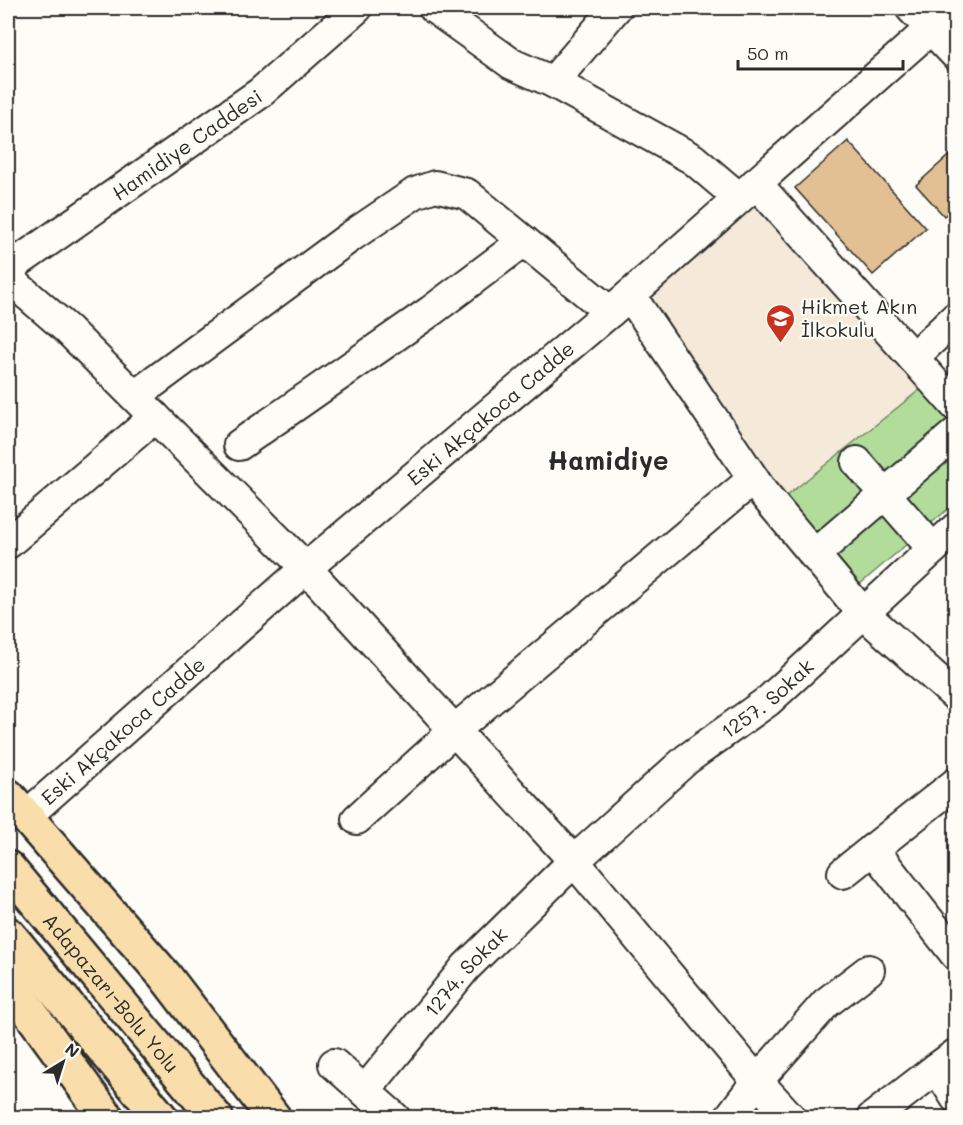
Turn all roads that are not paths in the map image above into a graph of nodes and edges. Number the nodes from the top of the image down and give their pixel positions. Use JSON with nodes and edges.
{"nodes":[{"id":1,"x":357,"y":8,"type":"edge"},
{"id":2,"x":434,"y":8,"type":"edge"},
{"id":3,"x":616,"y":8,"type":"edge"},
{"id":4,"x":954,"y":8,"type":"edge"},
{"id":5,"x":921,"y":18,"type":"edge"},
{"id":6,"x":956,"y":55,"type":"edge"},
{"id":7,"x":553,"y":82,"type":"junction"},
{"id":8,"x":748,"y":191,"type":"junction"},
{"id":9,"x":524,"y":241,"type":"junction"},
{"id":10,"x":8,"y":269,"type":"edge"},
{"id":11,"x":8,"y":278,"type":"edge"},
{"id":12,"x":620,"y":304,"type":"junction"},
{"id":13,"x":956,"y":317,"type":"edge"},
{"id":14,"x":913,"y":358,"type":"junction"},
{"id":15,"x":135,"y":396,"type":"junction"},
{"id":16,"x":956,"y":406,"type":"edge"},
{"id":17,"x":155,"y":417,"type":"junction"},
{"id":18,"x":956,"y":434,"type":"edge"},
{"id":19,"x":239,"y":445,"type":"dead end"},
{"id":20,"x":857,"y":462,"type":"dead end"},
{"id":21,"x":753,"y":479,"type":"junction"},
{"id":22,"x":884,"y":495,"type":"junction"},
{"id":23,"x":956,"y":528,"type":"edge"},
{"id":24,"x":8,"y":543,"type":"edge"},
{"id":25,"x":933,"y":549,"type":"junction"},
{"id":26,"x":814,"y":555,"type":"junction"},
{"id":27,"x":306,"y":568,"type":"junction"},
{"id":28,"x":863,"y":613,"type":"junction"},
{"id":29,"x":956,"y":696,"type":"edge"},
{"id":30,"x":456,"y":729,"type":"junction"},
{"id":31,"x":956,"y":783,"type":"edge"},
{"id":32,"x":14,"y":814,"type":"edge"},
{"id":33,"x":357,"y":819,"type":"dead end"},
{"id":34,"x":873,"y":849,"type":"junction"},
{"id":35,"x":574,"y":861,"type":"junction"},
{"id":36,"x":8,"y":868,"type":"edge"},
{"id":37,"x":843,"y":873,"type":"dead end"},
{"id":38,"x":8,"y":934,"type":"edge"},
{"id":39,"x":956,"y":955,"type":"edge"},
{"id":40,"x":869,"y":970,"type":"dead end"},
{"id":41,"x":8,"y":982,"type":"edge"},
{"id":42,"x":8,"y":1008,"type":"edge"},
{"id":43,"x":946,"y":1061,"type":"edge"},
{"id":44,"x":334,"y":1064,"type":"dead end"},
{"id":45,"x":757,"y":1081,"type":"junction"},
{"id":46,"x":365,"y":1091,"type":"junction"},
{"id":47,"x":956,"y":1098,"type":"edge"},
{"id":48,"x":101,"y":1118,"type":"edge"},
{"id":49,"x":107,"y":1118,"type":"edge"},
{"id":50,"x":161,"y":1118,"type":"edge"},
{"id":51,"x":216,"y":1118,"type":"edge"},
{"id":52,"x":272,"y":1118,"type":"edge"},
{"id":53,"x":395,"y":1118,"type":"edge"},
{"id":54,"x":729,"y":1118,"type":"edge"},
{"id":55,"x":791,"y":1118,"type":"edge"},
{"id":56,"x":872,"y":1118,"type":"edge"}],
"edges":[{"from":1,"to":10,"type":"street","name":"Hamidiye Caddesi"},
{"from":2,"to":7,"type":"street"},
{"from":3,"to":7,"type":"street"},
{"from":4,"to":5,"type":"street","name":"Eski Akçakoca Cadde"},
{"from":5,"to":6,"type":"street"},
{"from":5,"to":8,"type":"street","name":"Eski Akçakoca Cadde"},
{"from":7,"to":8,"type":"street"},
{"from":8,"to":12,"type":"street","name":"Eski Akçakoca Cadde"},
{"from":8,"to":14,"type":"street"},
{"from":9,"to":12,"type":"street"},
{"from":9,"to":15,"type":"street"},
{"from":9,"to":19,"type":"street"},
{"from":11,"to":15,"type":"street"},
{"from":12,"to":21,"type":"street"},
{"from":12,"to":27,"type":"street","name":"Eski Akçakoca Cadde"},
{"from":13,"to":14,"type":"street"},
{"from":14,"to":16,"type":"street"},
{"from":15,"to":17,"type":"street"},
{"from":17,"to":24,"type":"street"},
{"from":17,"to":27,"type":"street"},
{"from":18,"to":22,"type":"street"},
{"from":20,"to":22,"type":"street"},
{"from":21,"to":26,"type":"street"},
{"from":21,"to":30,"type":"street"},
{"from":22,"to":25,"type":"street"},
{"from":22,"to":26,"type":"street"},
{"from":23,"to":25,"type":"street","name":"1257. Sokak"},
{"from":25,"to":28,"type":"street","name":"1257. Sokak"},
{"from":26,"to":28,"type":"street"},
{"from":27,"to":30,"type":"street"},
{"from":27,"to":32,"type":"street","name":"Eski Akçakoca Cadde"},
{"from":28,"to":29,"type":"street"},
{"from":28,"to":35,"type":"street","name":"1257. Sokak"},
{"from":30,"to":33,"type":"street"},
{"from":30,"to":35,"type":"street"},
{"from":31,"to":34,"type":"street"},
{"from":32,"to":52,"type":"highway"},
{"from":34,"to":37,"type":"street"},
{"from":34,"to":39,"type":"street"},
{"from":35,"to":45,"type":"street"},
{"from":35,"to":46,"type":"street","name":"1274. Sokak"},
{"from":36,"to":51,"type":"highway","name":"Adapazarı-Bolu Yolu"},
{"from":38,"to":50,"type":"highway"},
{"from":40,"to":45,"type":"street"},
{"from":41,"to":49,"type":"highway"},
{"from":42,"to":48,"type":"highway"},
{"from":43,"to":47,"type":"street"},
{"from":43,"to":56,"type":"street"},
{"from":44,"to":46,"type":"street"},
{"from":45,"to":54,"type":"street"},
{"from":45,"to":55,"type":"street"},
{"from":46,"to":53,"type":"street"}]}
